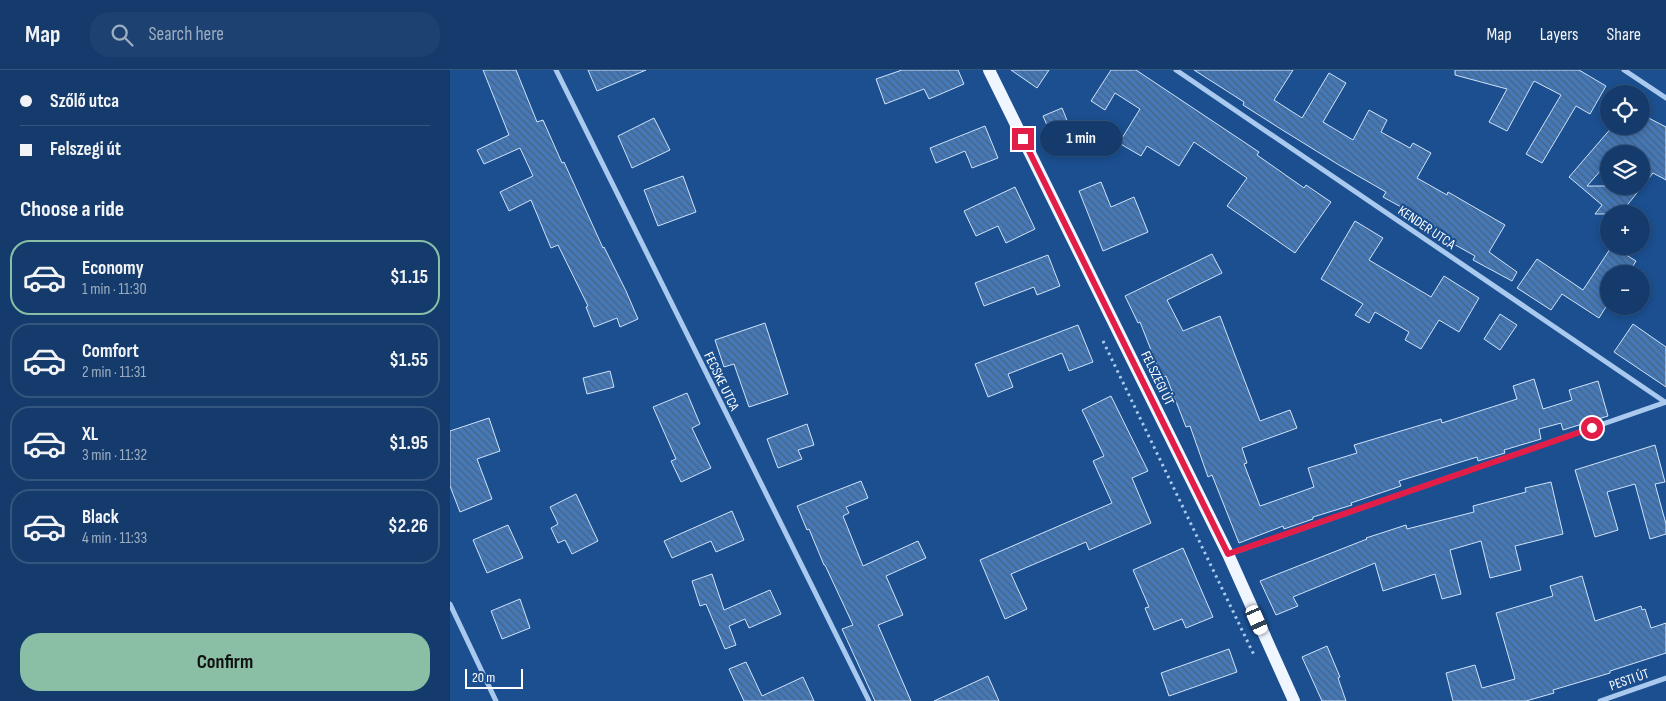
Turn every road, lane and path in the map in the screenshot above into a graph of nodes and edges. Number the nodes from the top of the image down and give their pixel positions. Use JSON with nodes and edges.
{"nodes":[{"id":1,"x":556,"y":70,"type":"edge"},
{"id":2,"x":989,"y":70,"type":"edge"},
{"id":3,"x":1176,"y":70,"type":"edge"},
{"id":4,"x":1624,"y":70,"type":"edge"},
{"id":5,"x":1666,"y":98,"type":"edge"},
{"id":6,"x":1101,"y":337,"type":"dead end"},
{"id":7,"x":1666,"y":402,"type":"edge"},
{"id":8,"x":1228,"y":554,"type":"junction"},
{"id":9,"x":451,"y":606,"type":"edge"},
{"id":10,"x":1255,"y":657,"type":"dead end"},
{"id":11,"x":1666,"y":678,"type":"edge"},
{"id":12,"x":496,"y":701,"type":"edge"},
{"id":13,"x":869,"y":701,"type":"edge"},
{"id":14,"x":1294,"y":701,"type":"edge"},
{"id":15,"x":1600,"y":701,"type":"edge"}],
"edges":[{"from":1,"to":13,"type":"street","name":"FECSKE UTCA"},
{"from":2,"to":8,"type":"main road","name":"FELSZEGI ÚT"},
{"from":3,"to":7,"type":"street","name":"KENDER UTCA"},
{"from":4,"to":5,"type":"street"},
{"from":6,"to":10,"type":"path"},
{"from":7,"to":8,"type":"street"},
{"from":8,"to":14,"type":"main road","name":"FELSZEGI ÚT"},
{"from":9,"to":12,"type":"street"},
{"from":11,"to":15,"type":"street","name":"PESTI ÚT"}]}
